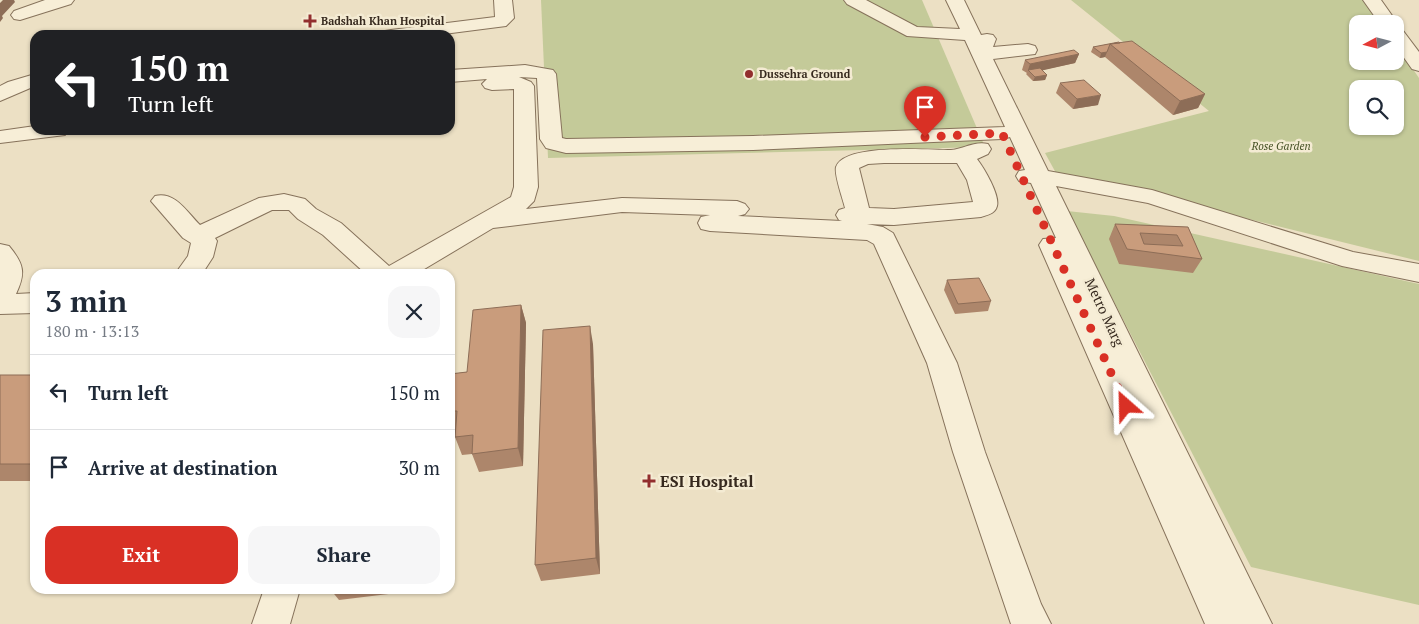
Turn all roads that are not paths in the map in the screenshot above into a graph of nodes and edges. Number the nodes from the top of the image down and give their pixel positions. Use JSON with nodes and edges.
{"nodes":[{"id":1,"x":65,"y":0,"type":"edge"},
{"id":2,"x":503,"y":0,"type":"edge"},
{"id":3,"x":853,"y":0,"type":"edge"},
{"id":4,"x":938,"y":0,"type":"edge"},
{"id":5,"x":955,"y":0,"type":"edge"},
{"id":6,"x":966,"y":0,"type":"edge"},
{"id":7,"x":1372,"y":0,"type":"edge"},
{"id":8,"x":25,"y":6,"type":"edge"},
{"id":9,"x":1383,"y":15,"type":"edge"},
{"id":10,"x":433,"y":30,"type":"edge"},
{"id":11,"x":969,"y":41,"type":"junction"},
{"id":12,"x":1404,"y":45,"type":"edge"},
{"id":13,"x":1028,"y":50,"type":"dead end"},
{"id":14,"x":1419,"y":66,"type":"edge"},
{"id":15,"x":455,"y":76,"type":"edge"},
{"id":16,"x":30,"y":82,"type":"edge"},
{"id":17,"x":455,"y":88,"type":"edge"},
{"id":18,"x":0,"y":95,"type":"edge"},
{"id":19,"x":30,"y":133,"type":"edge"},
{"id":20,"x":0,"y":137,"type":"edge"},
{"id":21,"x":1006,"y":141,"type":"junction"},
{"id":22,"x":963,"y":156,"type":"junction"},
{"id":23,"x":1030,"y":176,"type":"junction"},
{"id":24,"x":164,"y":201,"type":"dead end"},
{"id":25,"x":859,"y":216,"type":"junction"},
{"id":26,"x":490,"y":221,"type":"junction"},
{"id":27,"x":710,"y":223,"type":"dead end"},
{"id":28,"x":198,"y":236,"type":"junction"},
{"id":29,"x":0,"y":252,"type":"edge"},
{"id":30,"x":192,"y":269,"type":"edge"},
{"id":31,"x":376,"y":269,"type":"edge"},
{"id":32,"x":405,"y":269,"type":"edge"},
{"id":33,"x":1419,"y":273,"type":"edge"},
{"id":34,"x":0,"y":298,"type":"edge"},
{"id":35,"x":30,"y":303,"type":"edge"},
{"id":36,"x":0,"y":304,"type":"edge"},
{"id":37,"x":280,"y":594,"type":"edge"},
{"id":38,"x":271,"y":624,"type":"edge"},
{"id":39,"x":1032,"y":624,"type":"edge"},
{"id":40,"x":1224,"y":624,"type":"edge"},
{"id":41,"x":1253,"y":624,"type":"edge"}],
"edges":[{"from":1,"to":8,"type":"street"},
{"from":2,"to":10,"type":"street"},
{"from":3,"to":11,"type":"street"},
{"from":4,"to":11,"type":"street","name":"Metro Marg"},
{"from":5,"to":11,"type":"street","name":"Metro Marg"},
{"from":6,"to":11,"type":"street"},
{"from":7,"to":9,"type":"street"},
{"from":11,"to":13,"type":"street"},
{"from":11,"to":21,"type":"street","name":"Metro Marg"},
{"from":11,"to":23,"type":"street","name":"Metro Marg"},
{"from":12,"to":14,"type":"street"},
{"from":15,"to":21,"type":"street"},
{"from":16,"to":18,"type":"street"},
{"from":17,"to":26,"type":"street"},
{"from":19,"to":20,"type":"street"},
{"from":21,"to":22,"type":"street"},
{"from":21,"to":23,"type":"street","name":"Metro Marg"},
{"from":22,"to":25,"type":"street"},
{"from":22,"to":25,"type":"street"},
{"from":23,"to":33,"type":"street"},
{"from":23,"to":40,"type":"street","name":"Metro Marg"},
{"from":23,"to":41,"type":"street","name":"Metro Marg"},
{"from":24,"to":28,"type":"street"},
{"from":25,"to":26,"type":"street"},
{"from":26,"to":32,"type":"street"},
{"from":27,"to":39,"type":"street"},
{"from":28,"to":30,"type":"street"},
{"from":28,"to":31,"type":"street"},
{"from":29,"to":34,"type":"street"},
{"from":35,"to":36,"type":"street"},
{"from":37,"to":38,"type":"street"}]}
